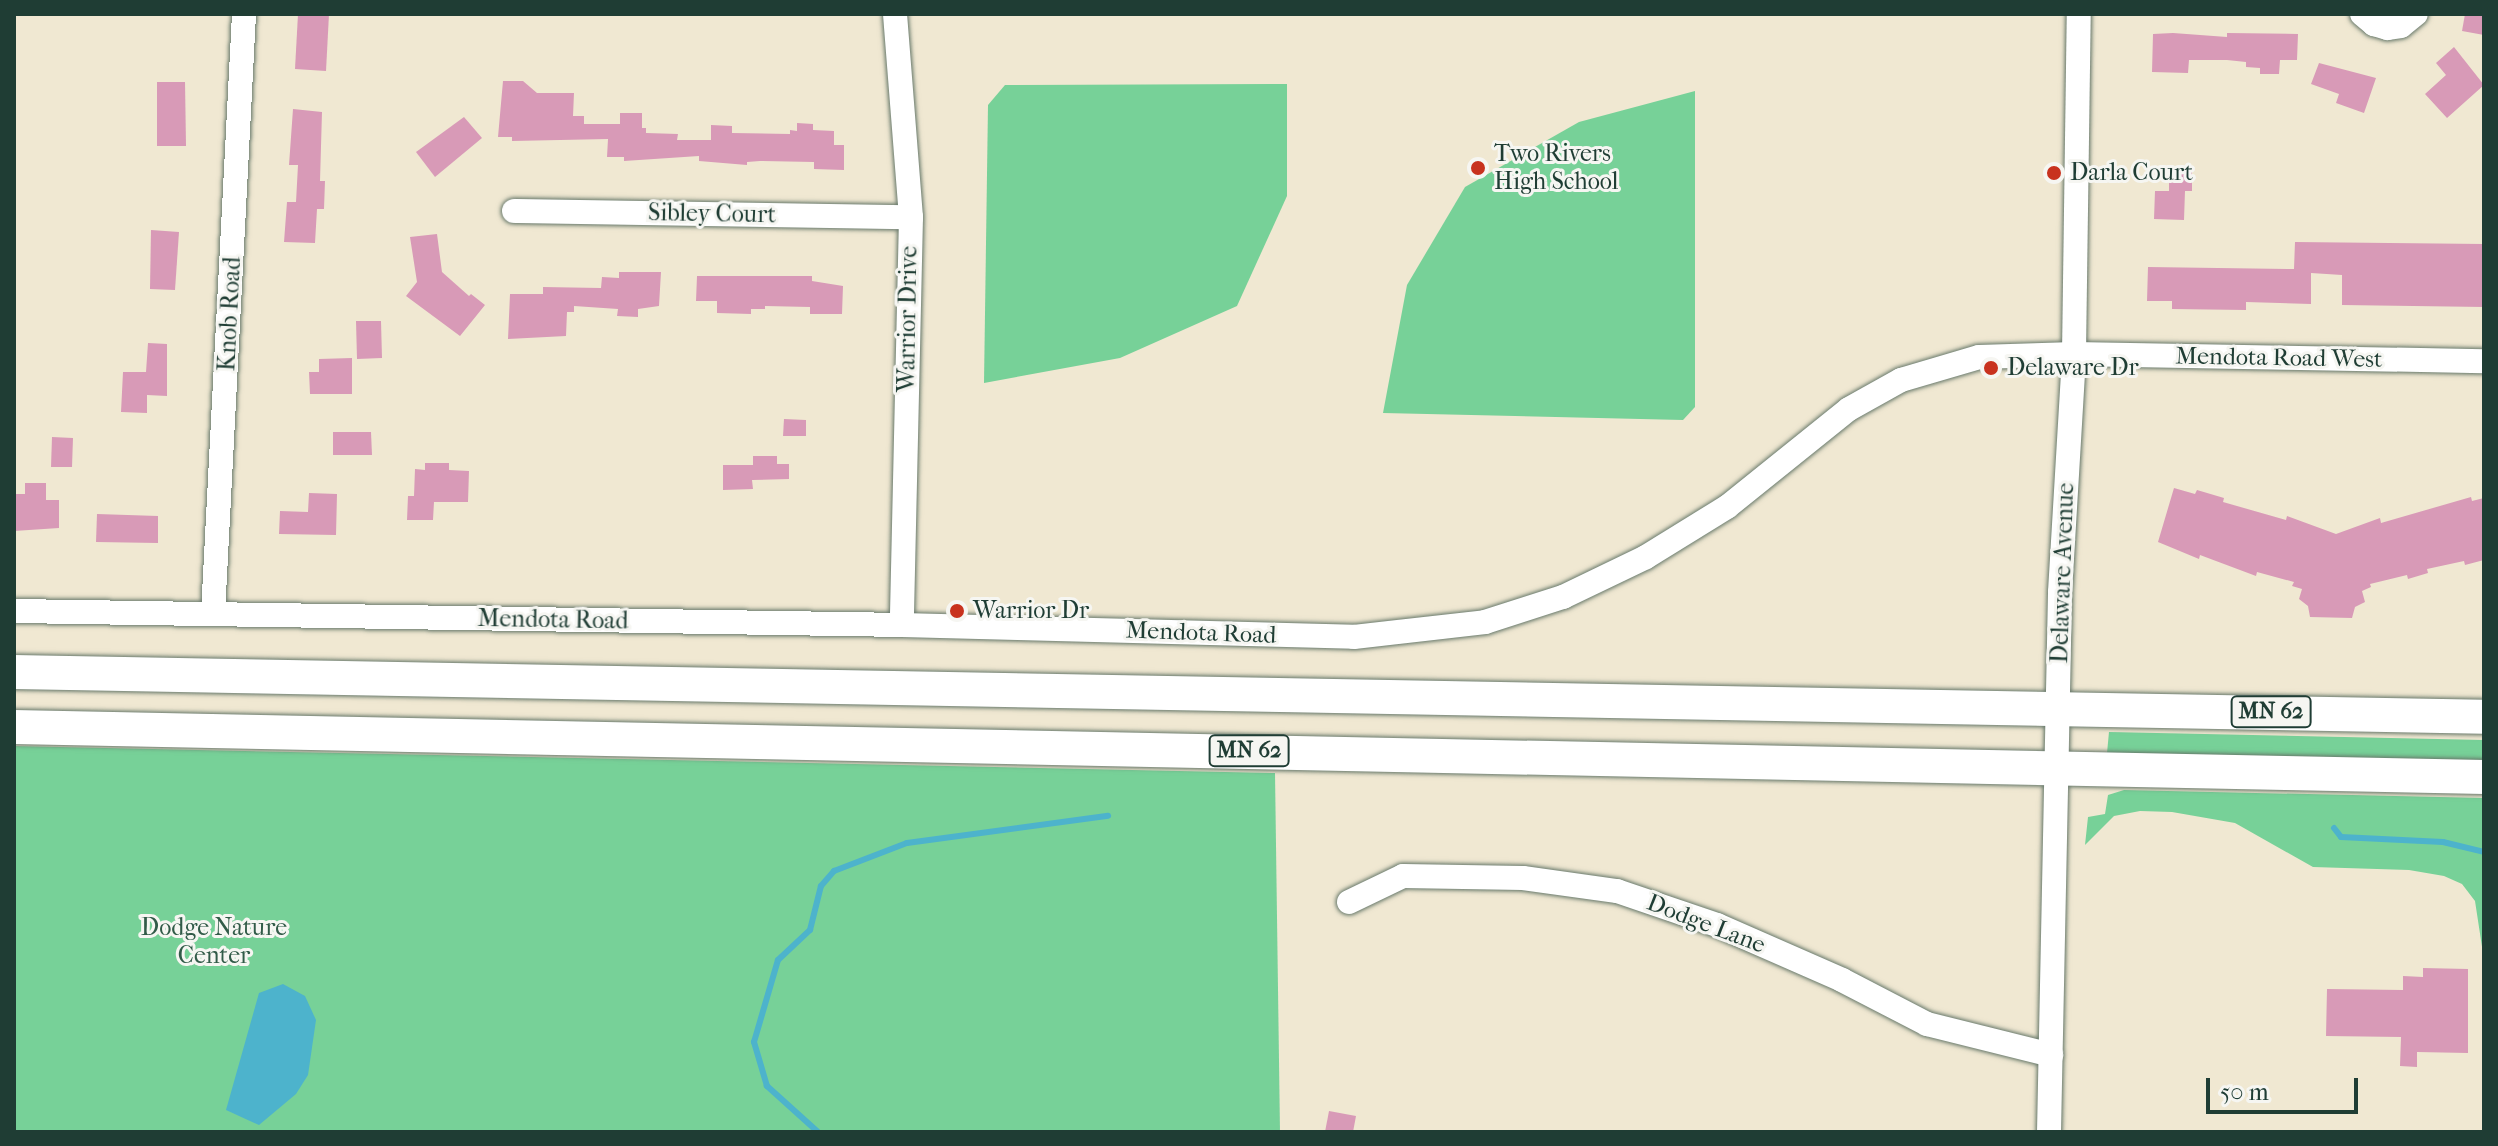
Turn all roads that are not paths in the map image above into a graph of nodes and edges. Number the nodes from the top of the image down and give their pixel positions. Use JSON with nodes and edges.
{"nodes":[{"id":1,"x":244,"y":14,"type":"edge"},
{"id":2,"x":895,"y":14,"type":"edge"},
{"id":3,"x":2079,"y":14,"type":"edge"},
{"id":4,"x":2362,"y":14,"type":"edge"},
{"id":5,"x":2416,"y":14,"type":"edge"},
{"id":6,"x":514,"y":211,"type":"dead end"},
{"id":7,"x":911,"y":217,"type":"junction"},
{"id":8,"x":2074,"y":354,"type":"junction"},
{"id":9,"x":2484,"y":361,"type":"edge"},
{"id":10,"x":14,"y":611,"type":"edge"},
{"id":11,"x":213,"y":614,"type":"junction"},
{"id":12,"x":902,"y":625,"type":"junction"},
{"id":13,"x":14,"y":672,"type":"edge"},
{"id":14,"x":2058,"y":708,"type":"junction"},
{"id":15,"x":2484,"y":717,"type":"edge"},
{"id":16,"x":14,"y":727,"type":"edge"},
{"id":17,"x":2056,"y":767,"type":"junction"},
{"id":18,"x":2484,"y":777,"type":"edge"},
{"id":19,"x":1349,"y":902,"type":"dead end"},
{"id":20,"x":2051,"y":1055,"type":"junction"},
{"id":21,"x":2049,"y":1132,"type":"edge"}],
"edges":[{"from":1,"to":11,"type":"street","name":"Knob Road"},
{"from":2,"to":7,"type":"street","name":"Warrior Drive"},
{"from":3,"to":8,"type":"street","name":"Delaware Avenue"},
{"from":4,"to":5,"type":"street"},
{"from":6,"to":7,"type":"street","name":"Sibley Court"},
{"from":7,"to":12,"type":"street","name":"Warrior Drive"},
{"from":8,"to":9,"type":"street","name":"Mendota Road West"},
{"from":8,"to":12,"type":"street","name":"Mendota Road"},
{"from":8,"to":14,"type":"street","name":"Delaware Avenue"},
{"from":10,"to":11,"type":"street","name":"Mendota Road"},
{"from":11,"to":12,"type":"street","name":"Mendota Road"},
{"from":13,"to":14,"type":"highway","number":"MN 62"},
{"from":14,"to":15,"type":"highway","number":"MN 62"},
{"from":14,"to":17,"type":"street","name":"Delaware Avenue"},
{"from":16,"to":17,"type":"highway","number":"MN 62"},
{"from":17,"to":18,"type":"highway","number":"MN 62"},
{"from":17,"to":20,"type":"street","name":"Delaware Avenue"},
{"from":19,"to":20,"type":"street","name":"Dodge Lane"},
{"from":20,"to":21,"type":"street","name":"Delaware Avenue"}]}
